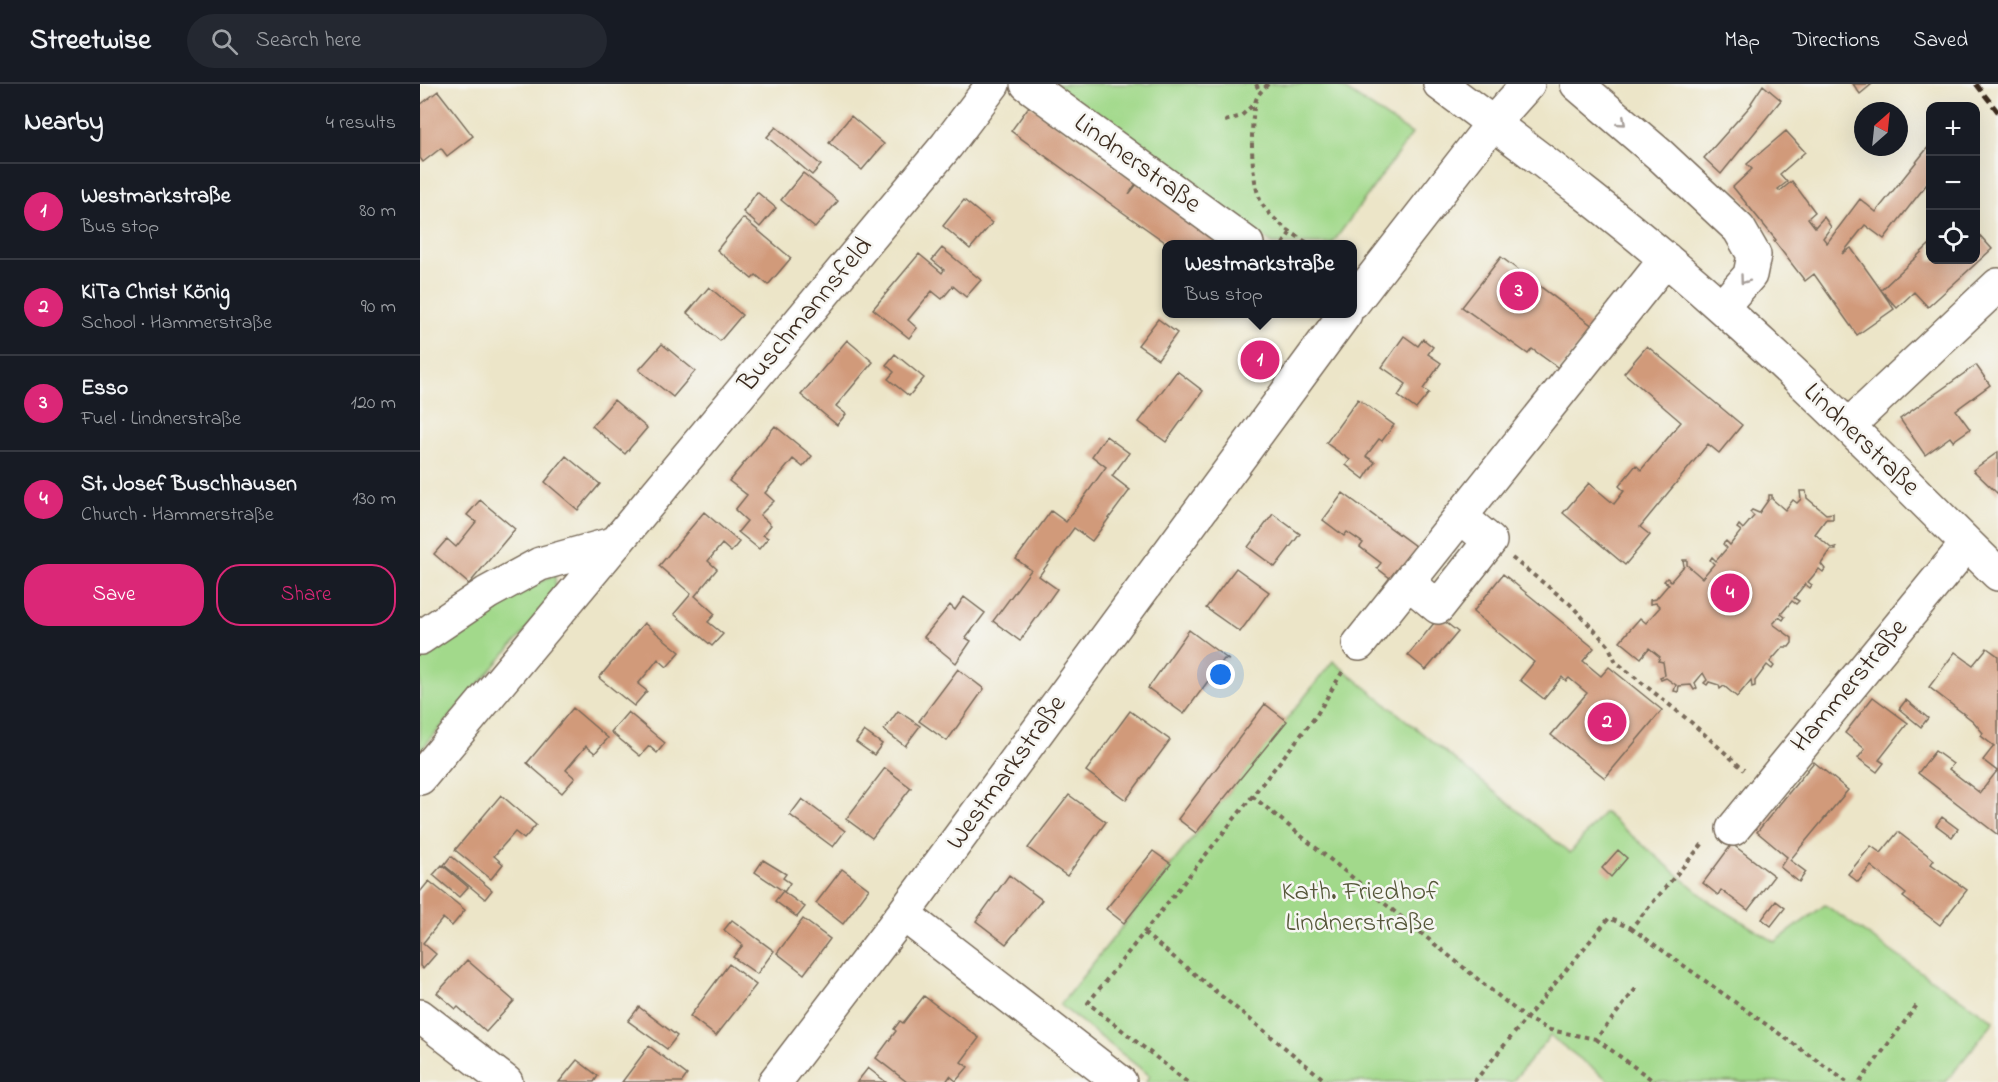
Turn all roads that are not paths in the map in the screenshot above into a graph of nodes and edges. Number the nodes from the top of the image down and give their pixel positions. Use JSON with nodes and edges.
{"nodes":[{"id":1,"x":993,"y":84,"type":"edge"},
{"id":2,"x":1026,"y":84,"type":"edge"},
{"id":3,"x":1440,"y":84,"type":"edge"},
{"id":4,"x":1528,"y":84,"type":"edge"},
{"id":5,"x":1577,"y":84,"type":"edge"},
{"id":6,"x":1493,"y":123,"type":"junction"},
{"id":7,"x":1241,"y":240,"type":"edge"},
{"id":8,"x":1666,"y":259,"type":"junction"},
{"id":9,"x":1998,"y":285,"type":"edge"},
{"id":10,"x":1357,"y":297,"type":"edge"},
{"id":11,"x":1722,"y":307,"type":"junction"},
{"id":12,"x":1341,"y":318,"type":"edge"},
{"id":13,"x":1848,"y":426,"type":"junction"},
{"id":14,"x":1461,"y":517,"type":"junction"},
{"id":15,"x":616,"y":543,"type":"junction"},
{"id":16,"x":1967,"y":544,"type":"junction"},
{"id":17,"x":1998,"y":574,"type":"edge"},
{"id":18,"x":1409,"y":583,"type":"junction"},
{"id":19,"x":420,"y":638,"type":"edge"},
{"id":20,"x":1359,"y":644,"type":"road end"},
{"id":21,"x":420,"y":778,"type":"edge"},
{"id":22,"x":1733,"y":829,"type":"road end"},
{"id":23,"x":903,"y":914,"type":"junction"},
{"id":24,"x":420,"y":1016,"type":"edge"},
{"id":25,"x":506,"y":1082,"type":"edge"},
{"id":26,"x":775,"y":1082,"type":"edge"},
{"id":27,"x":1120,"y":1082,"type":"edge"}],
"edges":[{"from":1,"to":15,"type":"street","name":"Buschmannsfeld"},
{"from":2,"to":7,"type":"street","name":"Lindnerstraße"},
{"from":3,"to":6,"type":"street","name":"Lindnerstraße"},
{"from":4,"to":6,"type":"street"},
{"from":5,"to":11,"type":"street","one_way":true},
{"from":6,"to":8,"type":"street","name":"Lindnerstraße"},
{"from":6,"to":10,"type":"street","name":"Westmarkstraße"},
{"from":8,"to":11,"type":"street","name":"Lindnerstraße"},
{"from":8,"to":14,"type":"street"},
{"from":9,"to":13,"type":"street"},
{"from":11,"to":13,"type":"street","name":"Lindnerstraße"},
{"from":12,"to":23,"type":"street","name":"Westmarkstraße"},
{"from":13,"to":16,"type":"street","name":"Lindnerstraße"},
{"from":14,"to":18,"type":"street"},
{"from":14,"to":18,"type":"street"},
{"from":15,"to":19,"type":"street"},
{"from":15,"to":21,"type":"street","name":"Buschmannsfeld"},
{"from":16,"to":17,"type":"street","name":"Lindnerstraße"},
{"from":16,"to":22,"type":"street","name":"Hammerstraße"},
{"from":18,"to":20,"type":"street"},
{"from":23,"to":26,"type":"street","name":"Westmarkstraße"},
{"from":23,"to":27,"type":"street"},
{"from":24,"to":25,"type":"street"}]}
